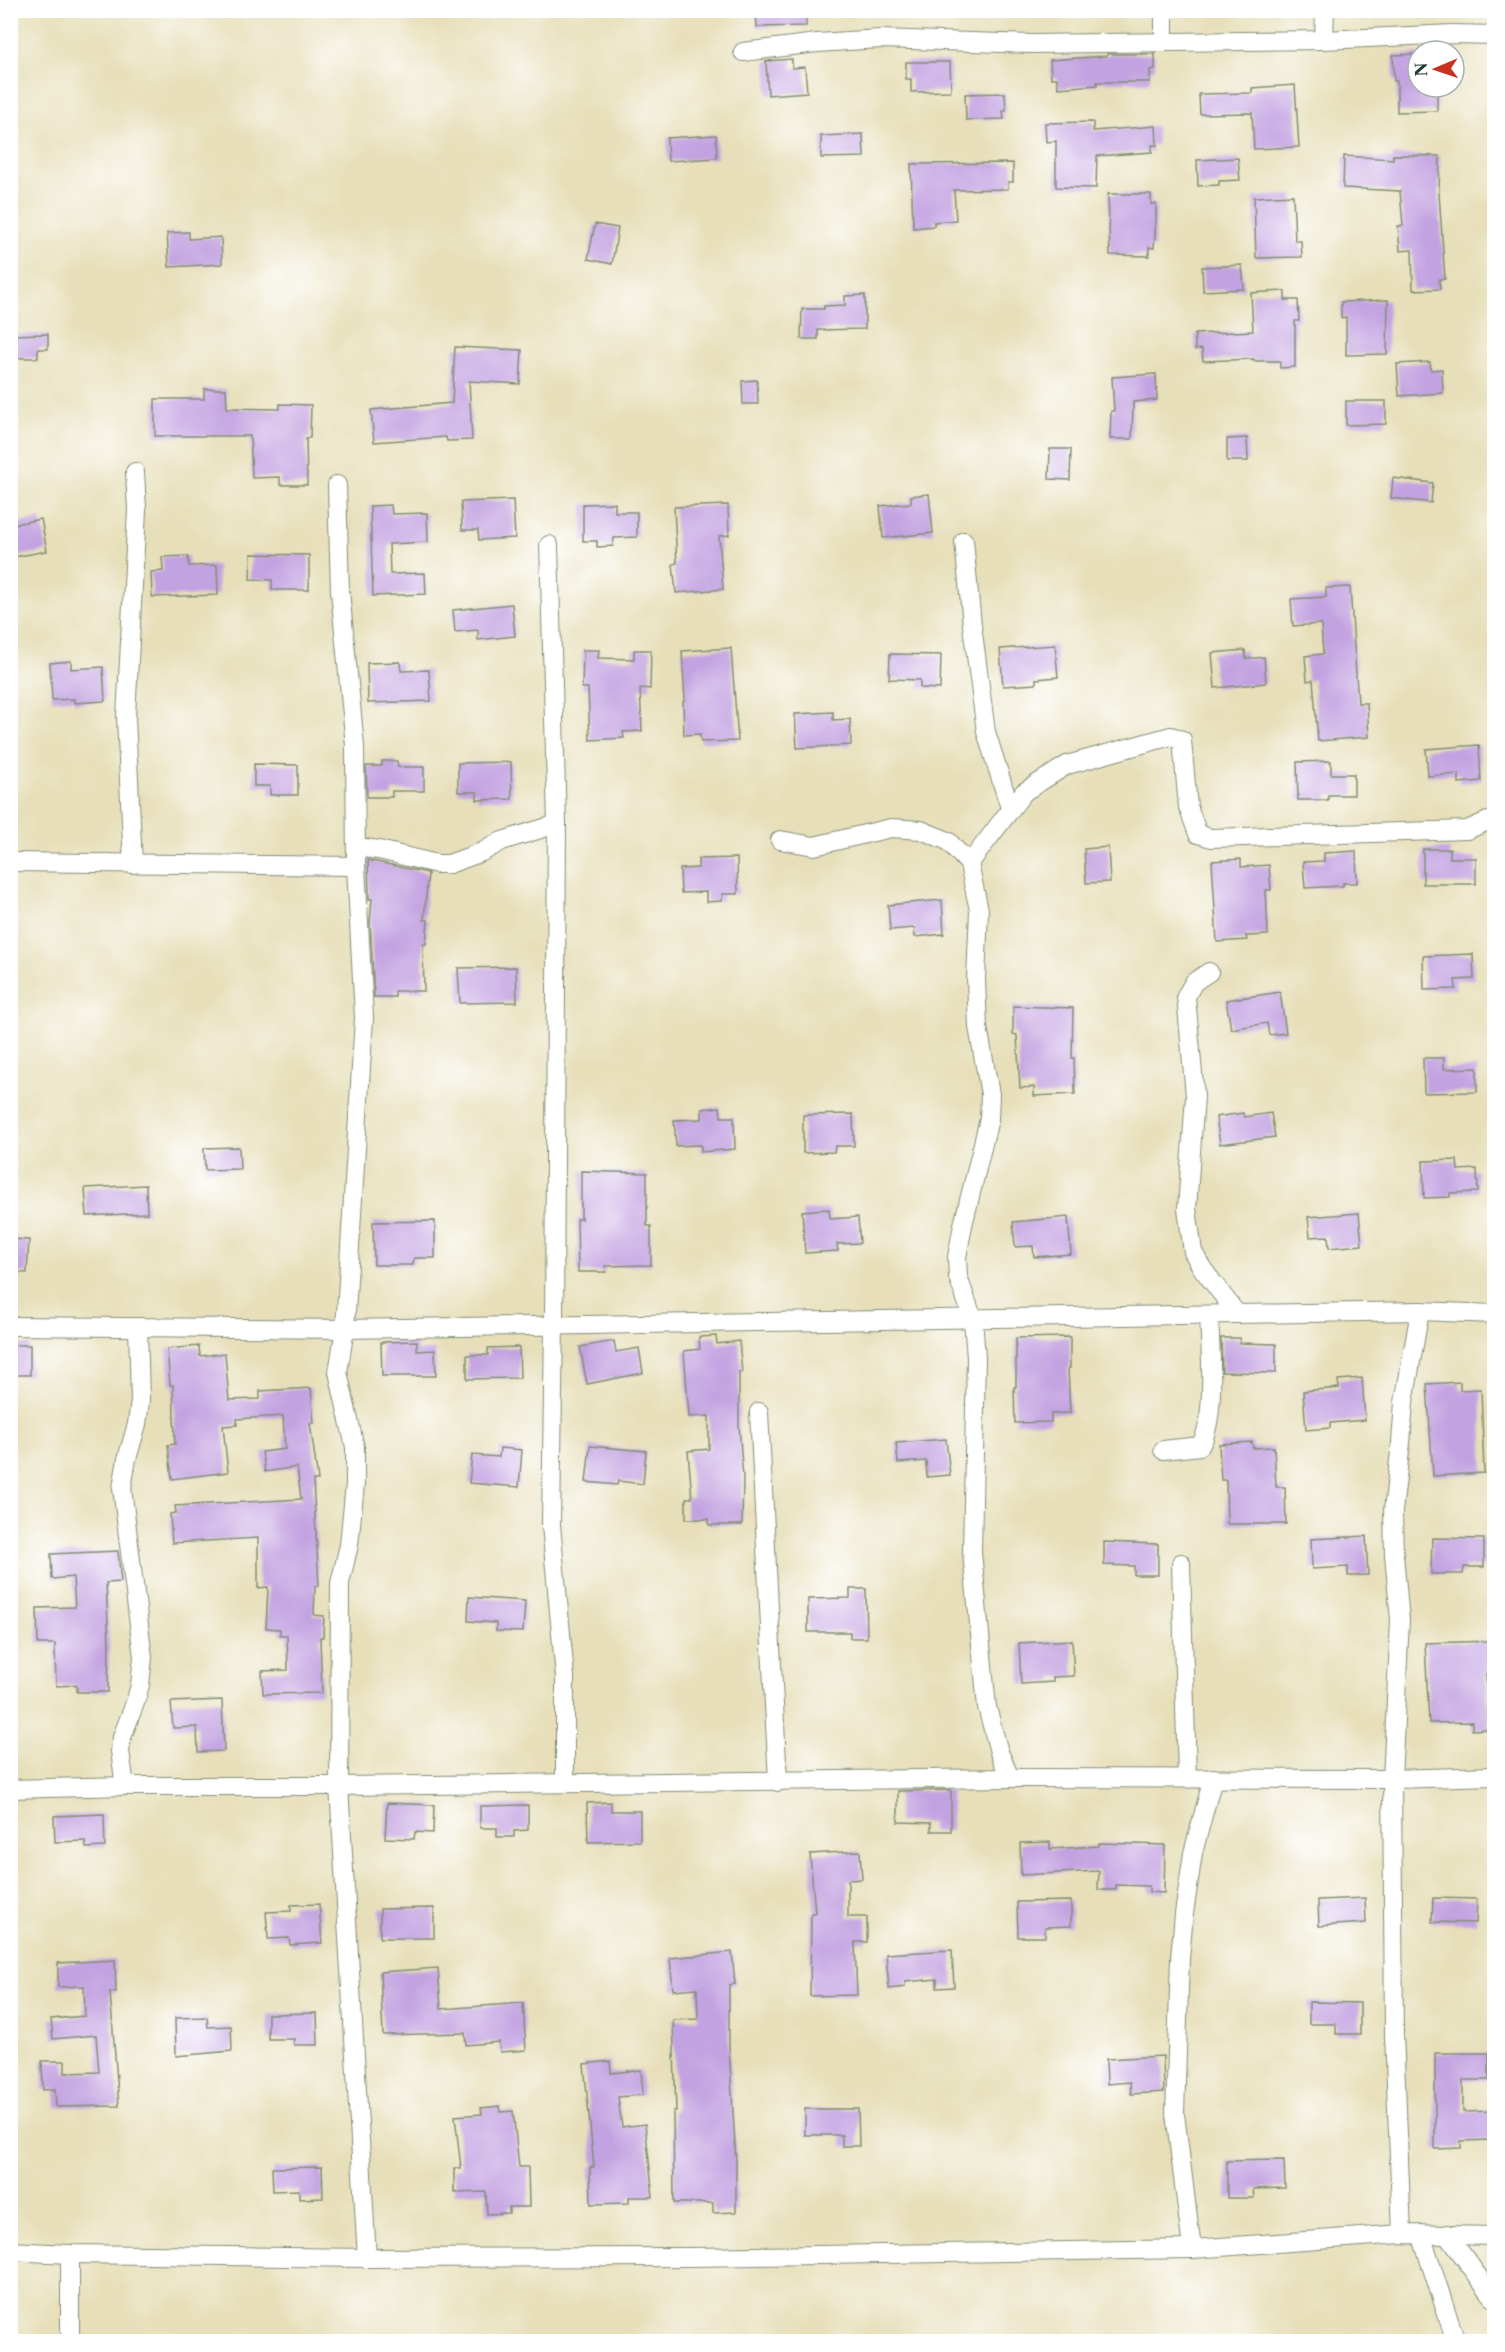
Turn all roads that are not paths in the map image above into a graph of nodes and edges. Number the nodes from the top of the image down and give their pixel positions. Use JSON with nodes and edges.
{"nodes":[{"id":1,"x":1164,"y":10,"type":"edge"},
{"id":2,"x":1325,"y":10,"type":"edge"},
{"id":3,"x":1494,"y":35,"type":"edge"},
{"id":4,"x":1324,"y":40,"type":"junction"},
{"id":5,"x":1164,"y":42,"type":"junction"},
{"id":6,"x":743,"y":52,"type":"dead end"},
{"id":7,"x":135,"y":472,"type":"dead end"},
{"id":8,"x":337,"y":485,"type":"dead end"},
{"id":9,"x":964,"y":541,"type":"dead end"},
{"id":10,"x":549,"y":545,"type":"dead end"},
{"id":11,"x":1010,"y":808,"type":"junction"},
{"id":12,"x":1494,"y":821,"type":"edge"},
{"id":13,"x":557,"y":824,"type":"junction"},
{"id":14,"x":780,"y":840,"type":"dead end"},
{"id":15,"x":357,"y":847,"type":"junction"},
{"id":16,"x":10,"y":862,"type":"edge"},
{"id":17,"x":133,"y":864,"type":"junction"},
{"id":18,"x":969,"y":864,"type":"junction"},
{"id":19,"x":356,"y":866,"type":"junction"},
{"id":20,"x":1209,"y":972,"type":"dead end"},
{"id":21,"x":1420,"y":1311,"type":"junction"},
{"id":22,"x":1237,"y":1314,"type":"junction"},
{"id":23,"x":1494,"y":1314,"type":"edge"},
{"id":24,"x":1209,"y":1315,"type":"junction"},
{"id":25,"x":974,"y":1319,"type":"junction"},
{"id":26,"x":554,"y":1324,"type":"junction"},
{"id":27,"x":10,"y":1326,"type":"edge"},
{"id":28,"x":138,"y":1327,"type":"junction"},
{"id":29,"x":345,"y":1329,"type":"junction"},
{"id":30,"x":759,"y":1413,"type":"dead end"},
{"id":31,"x":1163,"y":1450,"type":"dead end"},
{"id":32,"x":1181,"y":1563,"type":"dead end"},
{"id":33,"x":1494,"y":1776,"type":"edge"},
{"id":34,"x":1010,"y":1778,"type":"junction"},
{"id":35,"x":1187,"y":1778,"type":"junction"},
{"id":36,"x":1213,"y":1778,"type":"junction"},
{"id":37,"x":1392,"y":1779,"type":"junction"},
{"id":38,"x":565,"y":1782,"type":"junction"},
{"id":39,"x":778,"y":1782,"type":"junction"},
{"id":40,"x":125,"y":1786,"type":"junction"},
{"id":41,"x":339,"y":1786,"type":"junction"},
{"id":42,"x":10,"y":1789,"type":"edge"},
{"id":43,"x":1402,"y":2234,"type":"junction"},
{"id":44,"x":1421,"y":2234,"type":"junction"},
{"id":45,"x":1447,"y":2234,"type":"junction"},
{"id":46,"x":1494,"y":2236,"type":"edge"},
{"id":47,"x":1192,"y":2248,"type":"junction"},
{"id":48,"x":10,"y":2251,"type":"edge"},
{"id":49,"x":70,"y":2254,"type":"junction"},
{"id":50,"x":367,"y":2258,"type":"junction"},
{"id":51,"x":1494,"y":2298,"type":"edge"},
{"id":52,"x":70,"y":2342,"type":"edge"},
{"id":53,"x":1456,"y":2342,"type":"edge"}],
"edges":[{"from":1,"to":5,"type":"street"},
{"from":2,"to":4,"type":"street"},
{"from":3,"to":4,"type":"street"},
{"from":4,"to":5,"type":"street"},
{"from":5,"to":6,"type":"street"},
{"from":7,"to":17,"type":"street"},
{"from":8,"to":15,"type":"street"},
{"from":9,"to":11,"type":"street"},
{"from":10,"to":13,"type":"street"},
{"from":11,"to":12,"type":"street"},
{"from":11,"to":18,"type":"street"},
{"from":13,"to":15,"type":"street"},
{"from":13,"to":26,"type":"street"},
{"from":14,"to":18,"type":"street"},
{"from":15,"to":19,"type":"street"},
{"from":16,"to":17,"type":"street"},
{"from":17,"to":19,"type":"street"},
{"from":18,"to":25,"type":"street"},
{"from":19,"to":29,"type":"street"},
{"from":20,"to":22,"type":"street"},
{"from":21,"to":22,"type":"street"},
{"from":21,"to":23,"type":"street"},
{"from":21,"to":37,"type":"street"},
{"from":22,"to":24,"type":"street"},
{"from":24,"to":25,"type":"street"},
{"from":24,"to":31,"type":"street"},
{"from":25,"to":26,"type":"street"},
{"from":25,"to":34,"type":"street"},
{"from":26,"to":29,"type":"street"},
{"from":26,"to":38,"type":"street"},
{"from":27,"to":28,"type":"street"},
{"from":28,"to":29,"type":"street"},
{"from":28,"to":40,"type":"street"},
{"from":29,"to":41,"type":"street"},
{"from":30,"to":39,"type":"street"},
{"from":32,"to":35,"type":"street"},
{"from":33,"to":37,"type":"street"},
{"from":34,"to":35,"type":"street"},
{"from":34,"to":39,"type":"street"},
{"from":35,"to":36,"type":"street"},
{"from":36,"to":37,"type":"street"},
{"from":36,"to":47,"type":"street"},
{"from":37,"to":43,"type":"street"},
{"from":38,"to":39,"type":"street"},
{"from":38,"to":41,"type":"street"},
{"from":40,"to":41,"type":"street"},
{"from":40,"to":42,"type":"street"},
{"from":41,"to":50,"type":"street"},
{"from":43,"to":44,"type":"street"},
{"from":43,"to":47,"type":"street"},
{"from":44,"to":45,"type":"street"},
{"from":44,"to":53,"type":"street"},
{"from":45,"to":46,"type":"street"},
{"from":45,"to":51,"type":"street"},
{"from":47,"to":50,"type":"street"},
{"from":48,"to":49,"type":"street"},
{"from":49,"to":50,"type":"street"},
{"from":49,"to":52,"type":"street"}]}
